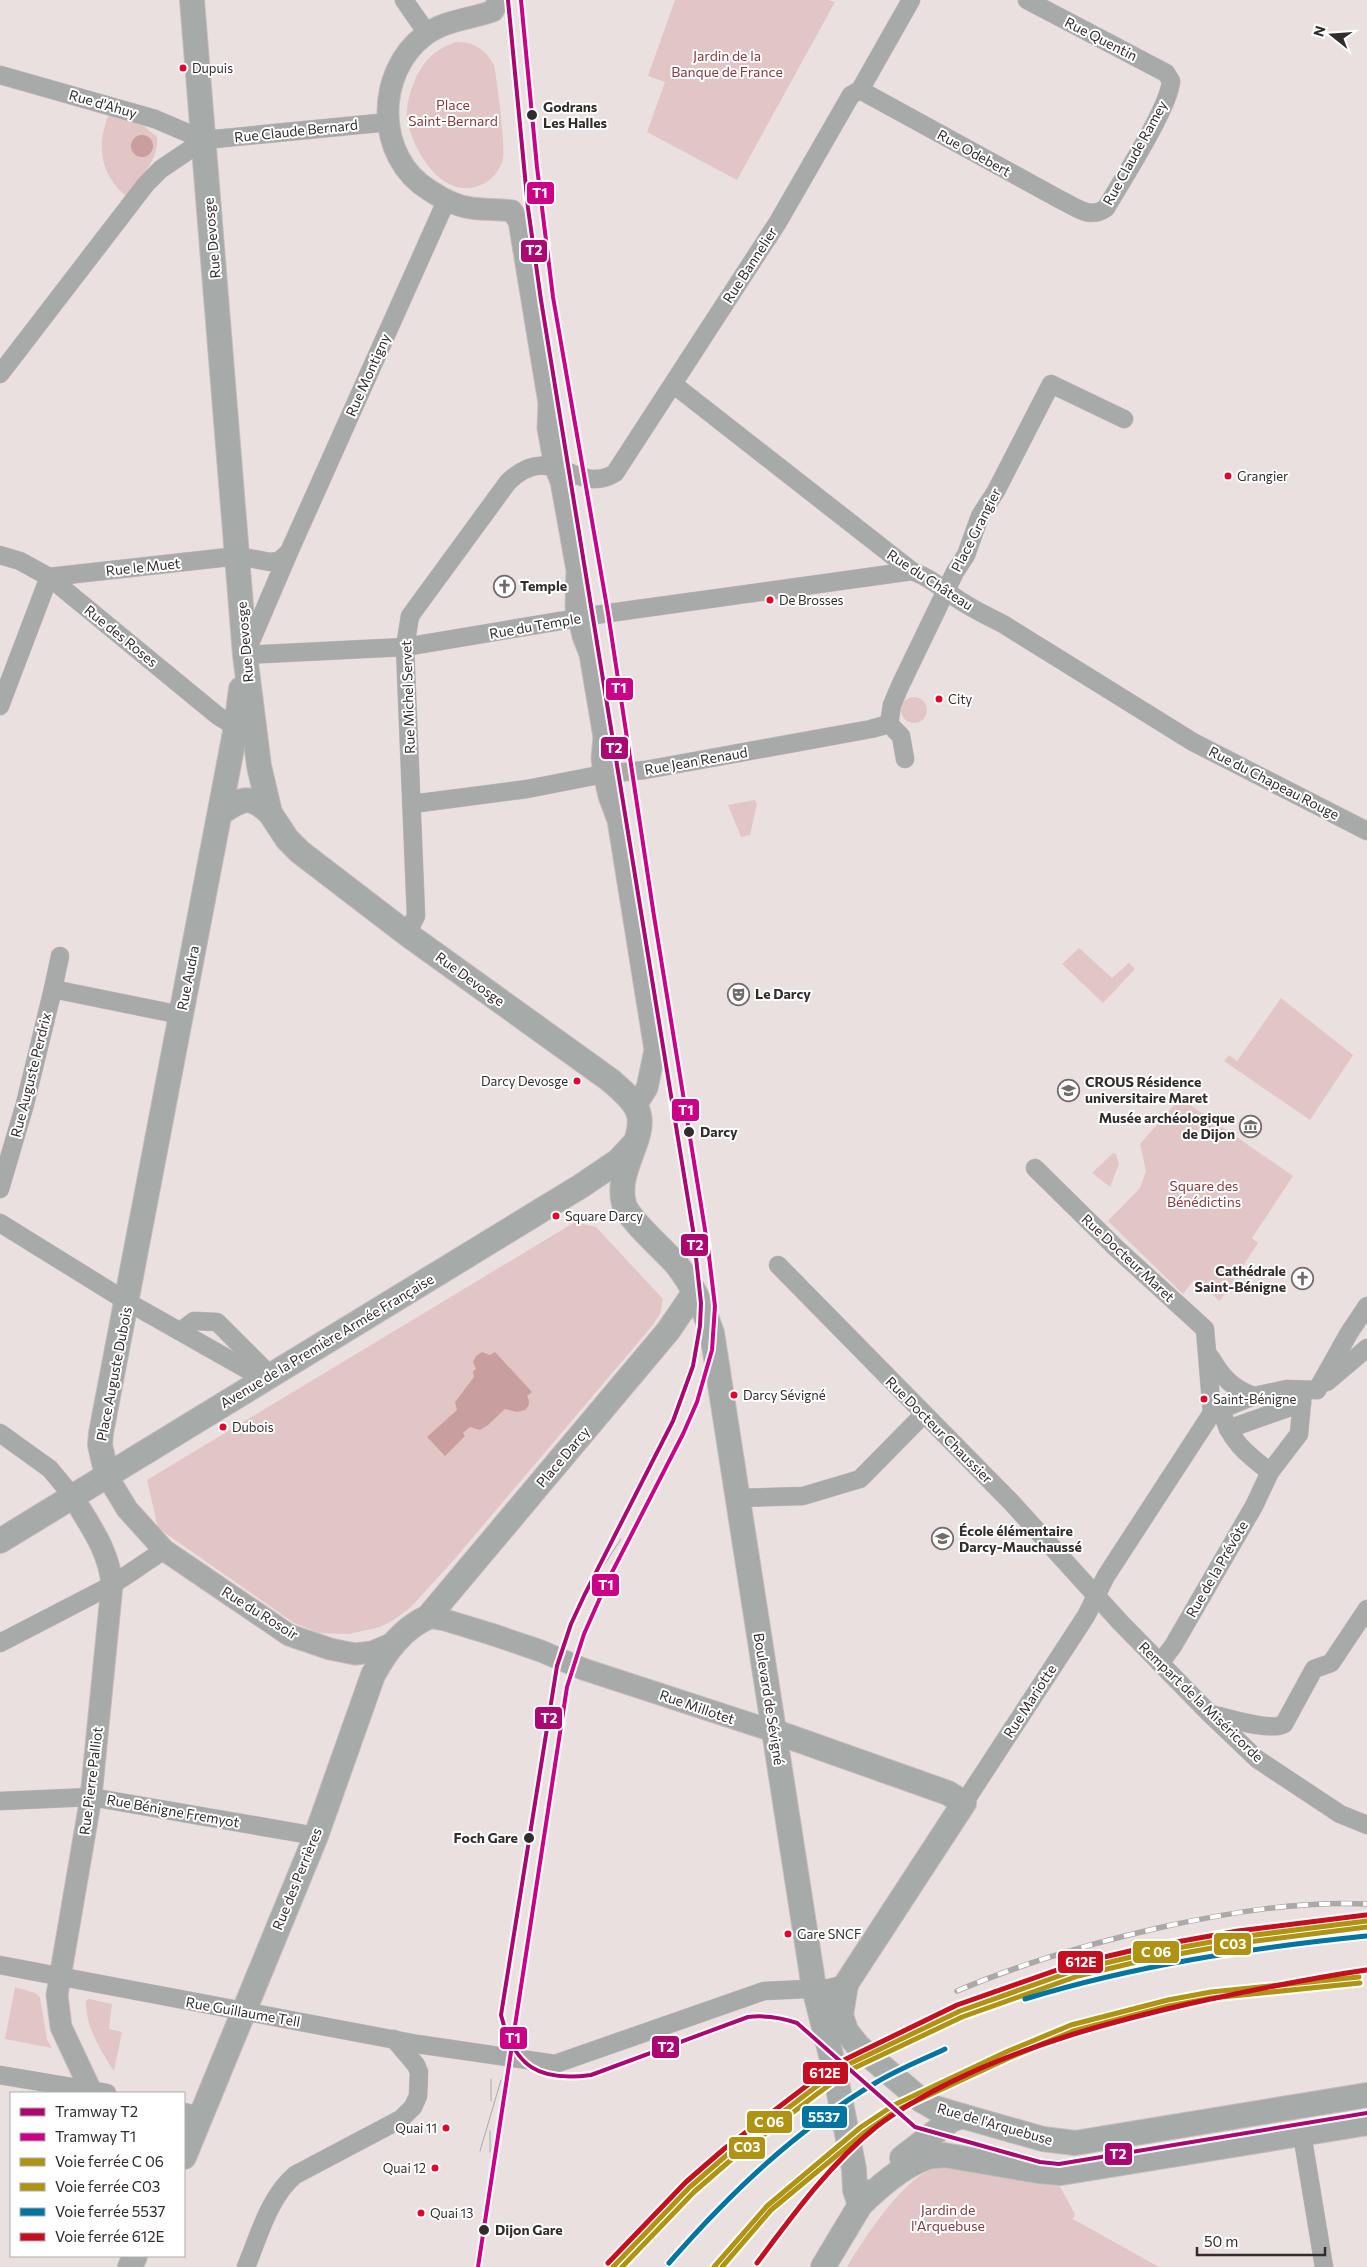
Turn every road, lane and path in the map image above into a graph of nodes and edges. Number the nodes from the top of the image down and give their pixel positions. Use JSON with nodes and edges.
{"nodes":[{"id":1,"x":192,"y":0,"type":"edge"},
{"id":2,"x":404,"y":0,"type":"edge"},
{"id":3,"x":499,"y":0,"type":"edge"},
{"id":4,"x":910,"y":0,"type":"edge"},
{"id":5,"x":1027,"y":0,"type":"edge"},
{"id":6,"x":427,"y":33,"type":"junction"},
{"id":7,"x":0,"y":75,"type":"edge"},
{"id":8,"x":1170,"y":81,"type":"joint"},
{"id":9,"x":860,"y":90,"type":"junction"},
{"id":10,"x":389,"y":122,"type":"junction"},
{"id":11,"x":204,"y":140,"type":"junction"},
{"id":12,"x":447,"y":199,"type":"junction"},
{"id":13,"x":1088,"y":214,"type":"joint"},
{"id":14,"x":0,"y":374,"type":"edge"},
{"id":15,"x":673,"y":384,"type":"junction"},
{"id":16,"x":1124,"y":419,"type":"dead end"},
{"id":17,"x":555,"y":466,"type":"junction"},
{"id":18,"x":289,"y":552,"type":"junction"},
{"id":19,"x":0,"y":555,"type":"edge"},
{"id":20,"x":238,"y":556,"type":"junction"},
{"id":21,"x":912,"y":571,"type":"junction"},
{"id":22,"x":49,"y":577,"type":"junction"},
{"id":23,"x":945,"y":591,"type":"junction"},
{"id":24,"x":579,"y":619,"type":"junction"},
{"id":25,"x":405,"y":647,"type":"junction"},
{"id":26,"x":245,"y":655,"type":"junction"},
{"id":27,"x":0,"y":706,"type":"edge"},
{"id":28,"x":890,"y":724,"type":"junction"},
{"id":29,"x":236,"y":727,"type":"junction"},
{"id":30,"x":1181,"y":733,"type":"joint"},
{"id":31,"x":904,"y":759,"type":"dead end"},
{"id":32,"x":604,"y":774,"type":"junction"},
{"id":33,"x":412,"y":804,"type":"junction"},
{"id":34,"x":220,"y":813,"type":"junction"},
{"id":35,"x":270,"y":813,"type":"junction"},
{"id":36,"x":1367,"y":831,"type":"edge"},
{"id":37,"x":407,"y":934,"type":"junction"},
{"id":38,"x":60,"y":956,"type":"dead end"},
{"id":39,"x":53,"y":989,"type":"junction"},
{"id":40,"x":181,"y":1015,"type":"junction"},
{"id":41,"x":635,"y":1107,"type":"junction"},
{"id":42,"x":634,"y":1143,"type":"junction"},
{"id":43,"x":1035,"y":1168,"type":"dead end"},
{"id":44,"x":581,"y":1186,"type":"junction"},
{"id":45,"x":0,"y":1189,"type":"edge"},
{"id":46,"x":624,"y":1207,"type":"junction"},
{"id":47,"x":0,"y":1223,"type":"edge"},
{"id":48,"x":778,"y":1265,"type":"dead end"},
{"id":49,"x":694,"y":1293,"type":"junction"},
{"id":50,"x":126,"y":1301,"type":"junction"},
{"id":51,"x":1367,"y":1306,"type":"edge"},
{"id":52,"x":181,"y":1331,"type":"junction"},
{"id":53,"x":1367,"y":1348,"type":"edge"},
{"id":54,"x":1209,"y":1353,"type":"junction"},
{"id":55,"x":267,"y":1377,"type":"junction"},
{"id":56,"x":1307,"y":1395,"type":"junction"},
{"id":57,"x":1254,"y":1396,"type":"junction"},
{"id":58,"x":1215,"y":1413,"type":"junction"},
{"id":59,"x":923,"y":1415,"type":"junction"},
{"id":60,"x":1228,"y":1429,"type":"junction"},
{"id":61,"x":0,"y":1433,"type":"edge"},
{"id":62,"x":1270,"y":1472,"type":"junction"},
{"id":63,"x":107,"y":1476,"type":"junction"},
{"id":64,"x":73,"y":1497,"type":"junction"},
{"id":65,"x":738,"y":1498,"type":"junction"},
{"id":66,"x":0,"y":1541,"type":"edge"},
{"id":67,"x":164,"y":1550,"type":"junction"},
{"id":68,"x":112,"y":1585,"type":"junction"},
{"id":69,"x":1097,"y":1596,"type":"junction"},
{"id":70,"x":1367,"y":1609,"type":"edge"},
{"id":71,"x":428,"y":1617,"type":"junction"},
{"id":72,"x":393,"y":1643,"type":"junction"},
{"id":73,"x":0,"y":1644,"type":"edge"},
{"id":74,"x":1160,"y":1662,"type":"junction"},
{"id":75,"x":1210,"y":1714,"type":"junction"},
{"id":76,"x":774,"y":1732,"type":"junction"},
{"id":77,"x":92,"y":1797,"type":"junction"},
{"id":78,"x":0,"y":1801,"type":"edge"},
{"id":79,"x":964,"y":1803,"type":"junction"},
{"id":80,"x":1367,"y":1825,"type":"edge"},
{"id":81,"x":316,"y":1836,"type":"junction"},
{"id":82,"x":0,"y":1965,"type":"edge"},
{"id":83,"x":60,"y":1976,"type":"junction"},
{"id":84,"x":846,"y":1984,"type":"junction"},
{"id":85,"x":816,"y":1998,"type":"junction"},
{"id":86,"x":242,"y":2012,"type":"junction"},
{"id":87,"x":394,"y":2039,"type":"junction"},
{"id":88,"x":833,"y":2063,"type":"junction"},
{"id":89,"x":0,"y":2075,"type":"edge"},
{"id":90,"x":96,"y":2092,"type":"edge"},
{"id":91,"x":1367,"y":2096,"type":"edge"},
{"id":92,"x":192,"y":2114,"type":"edge"},
{"id":93,"x":962,"y":2116,"type":"junction"},
{"id":94,"x":1367,"y":2123,"type":"edge"},
{"id":95,"x":1302,"y":2134,"type":"junction"},
{"id":96,"x":346,"y":2148,"type":"junction"},
{"id":97,"x":185,"y":2152,"type":"edge"},
{"id":98,"x":860,"y":2205,"type":"junction"},
{"id":99,"x":263,"y":2259,"type":"dead end"},
{"id":100,"x":246,"y":2267,"type":"edge"},
{"id":101,"x":823,"y":2267,"type":"edge"},
{"id":102,"x":1324,"y":2267,"type":"edge"}],
"edges":[{"from":1,"to":11,"type":"main road","name":"Rue Devosge"},
{"from":2,"to":6,"type":"street"},
{"from":3,"to":6,"type":"street"},
{"from":4,"to":9,"type":"street","name":"Rue Bannelier"},
{"from":5,"to":8,"type":"street","name":"Rue Quentin"},
{"from":6,"to":10,"type":"street"},
{"from":7,"to":11,"type":"street","name":"Rue d'Ahuy"},
{"from":8,"to":13,"type":"street","name":"Rue Claude Ramey"},
{"from":9,"to":13,"type":"street","name":"Rue Odebert"},
{"from":9,"to":15,"type":"street","name":"Rue Bannelier"},
{"from":10,"to":11,"type":"street","name":"Rue Claude Bernard"},
{"from":10,"to":12,"type":"street"},
{"from":11,"to":14,"type":"street"},
{"from":11,"to":20,"type":"main road","name":"Rue Devosge"},
{"from":12,"to":17,"type":"street"},
{"from":12,"to":18,"type":"street","name":"Rue Montigny"},
{"from":15,"to":17,"type":"street","name":"Rue Bannelier"},
{"from":15,"to":21,"type":"street","name":"Rue du Château"},
{"from":16,"to":23,"type":"street","name":"Place Grangier"},
{"from":17,"to":24,"type":"street"},
{"from":17,"to":25,"type":"street","name":"Rue Michel Servet"},
{"from":18,"to":20,"type":"street"},
{"from":18,"to":26,"type":"street","name":"Rue Montigny"},
{"from":19,"to":22,"type":"street","name":"Rue des Roses"},
{"from":20,"to":22,"type":"street","name":"Rue le Muet"},
{"from":20,"to":26,"type":"main road","name":"Rue Devosge"},
{"from":21,"to":23,"type":"street","name":"Rue du Château"},
{"from":21,"to":24,"type":"street","name":"Rue du Temple"},
{"from":22,"to":27,"type":"street"},
{"from":22,"to":29,"type":"street","name":"Rue des Roses"},
{"from":23,"to":28,"type":"street","name":"Place Grangier"},
{"from":23,"to":30,"type":"street","name":"Rue du Château"},
{"from":24,"to":25,"type":"street","name":"Rue du Temple"},
{"from":24,"to":32,"type":"street"},
{"from":25,"to":26,"type":"street","name":"Rue du Temple"},
{"from":25,"to":33,"type":"street","name":"Rue Michel Servet"},
{"from":26,"to":29,"type":"main road","name":"Rue Audra"},
{"from":26,"to":35,"type":"main road","name":"Rue Devosge"},
{"from":28,"to":31,"type":"street"},
{"from":28,"to":32,"type":"street","name":"Rue Jean Renaud"},
{"from":29,"to":34,"type":"main road","name":"Rue Audra"},
{"from":30,"to":36,"type":"street","name":"Rue du Chapeau Rouge"},
{"from":32,"to":33,"type":"street","name":"Rue Jean Renaud"},
{"from":32,"to":41,"type":"street"},
{"from":33,"to":37,"type":"street","name":"Rue Michel Servet"},
{"from":34,"to":35,"type":"main road"},
{"from":34,"to":40,"type":"main road","name":"Rue Audra"},
{"from":35,"to":37,"type":"main road","name":"Rue Devosge"},
{"from":37,"to":41,"type":"main road","name":"Rue Devosge"},
{"from":38,"to":39,"type":"street","name":"Rue Auguste Perdrix"},
{"from":39,"to":40,"type":"street"},
{"from":39,"to":45,"type":"street","name":"Rue Auguste Perdrix"},
{"from":40,"to":50,"type":"main road","name":"Rue Audra"},
{"from":41,"to":42,"type":"main road"},
{"from":42,"to":44,"type":"main road","name":"Avenue de la Première Armée Française"},
{"from":42,"to":46,"type":"main road"},
{"from":43,"to":54,"type":"street","name":"Rue Docteur Maret"},
{"from":44,"to":46,"type":"main road"},
{"from":44,"to":55,"type":"main road","name":"Avenue de la Première Armée Française"},
{"from":46,"to":49,"type":"main road"},
{"from":47,"to":50,"type":"street"},
{"from":48,"to":59,"type":"street","name":"Rue Docteur Chaussier"},
{"from":49,"to":65,"type":"main road","name":"Boulevard de Sévigné"},
{"from":49,"to":71,"type":"main road","name":"Place Darcy"},
{"from":50,"to":52,"type":"street","name":"Place Auguste Dubois"},
{"from":50,"to":63,"type":"main road","name":"Place Auguste Dubois"},
{"from":51,"to":56,"type":"street"},
{"from":52,"to":55,"type":"street","name":"Place Auguste Dubois"},
{"from":52,"to":55,"type":"street"},
{"from":53,"to":56,"type":"street"},
{"from":54,"to":57,"type":"street","name":"Rue Docteur Maret"},
{"from":54,"to":58,"type":"street","name":"Rue Docteur Maret"},
{"from":55,"to":63,"type":"main road","name":"Avenue de la Première Armée Française"},
{"from":56,"to":57,"type":"street"},
{"from":56,"to":60,"type":"street"},
{"from":56,"to":62,"type":"street","name":"Rue de la Prévôte"},
{"from":57,"to":58,"type":"street"},
{"from":58,"to":60,"type":"street","name":"Rue Docteur Maret"},
{"from":58,"to":69,"type":"street","name":"Rue Mariotte"},
{"from":59,"to":65,"type":"street"},
{"from":59,"to":69,"type":"street","name":"Rue Docteur Chaussier"},
{"from":60,"to":62,"type":"street","name":"Rue Docteur Maret"},
{"from":61,"to":64,"type":"street"},
{"from":62,"to":74,"type":"street","name":"Rue de la Prévôte"},
{"from":63,"to":64,"type":"main road","name":"Avenue de la Première Armée Française"},
{"from":63,"to":67,"type":"street","name":"Rue du Rosoir"},
{"from":64,"to":66,"type":"main road","name":"Avenue de la Première Armée Française"},
{"from":64,"to":68,"type":"street","name":"Rue Pierre Palliot"},
{"from":65,"to":76,"type":"main road","name":"Boulevard de Sévigné"},
{"from":67,"to":68,"type":"street"},
{"from":67,"to":72,"type":"street","name":"Rue du Rosoir"},
{"from":68,"to":73,"type":"street"},
{"from":68,"to":77,"type":"street","name":"Rue Pierre Palliot"},
{"from":69,"to":74,"type":"street","name":"Rempart de la Miséricorde"},
{"from":69,"to":79,"type":"street","name":"Rue Mariotte"},
{"from":70,"to":75,"type":"street"},
{"from":71,"to":72,"type":"main road","name":"Rue des Perrières"},
{"from":71,"to":76,"type":"street","name":"Rue Millotet"},
{"from":72,"to":81,"type":"main road","name":"Rue des Perrières"},
{"from":74,"to":75,"type":"street","name":"Rempart de la Miséricorde"},
{"from":75,"to":80,"type":"street","name":"Rempart de la Miséricorde"},
{"from":76,"to":79,"type":"main road","name":"Rue Millotet"},
{"from":76,"to":85,"type":"main road","name":"Boulevard de Sévigné"},
{"from":77,"to":78,"type":"street","name":"Rue Bénigne Fremyot"},
{"from":77,"to":81,"type":"street","name":"Rue Bénigne Fremyot"},
{"from":77,"to":83,"type":"street","name":"Rue Pierre Palliot"},
{"from":79,"to":84,"type":"main road","name":"Rue Mariotte"},
{"from":81,"to":86,"type":"main road","name":"Rue des Perrières"},
{"from":82,"to":83,"type":"street","name":"Rue Guillaume Tell"},
{"from":83,"to":86,"type":"street","name":"Rue Guillaume Tell"},
{"from":83,"to":90,"type":"street","name":"Rue Pierre Palliot"},
{"from":84,"to":85,"type":"street"},
{"from":84,"to":88,"type":"main road","name":"Boulevard de Sévigné"},
{"from":84,"to":93,"type":"main road","name":"Rue de l'Arquebuse"},
{"from":85,"to":87,"type":"street","name":"Rue Guillaume Tell"},
{"from":85,"to":88,"type":"main road","name":"Boulevard de Sévigné"},
{"from":86,"to":87,"type":"street","name":"Rue Guillaume Tell"},
{"from":86,"to":92,"type":"main road","name":"Rue des Perrières"},
{"from":87,"to":96,"type":"street"},
{"from":88,"to":98,"type":"main road","name":"Boulevard de Sévigné"},
{"from":89,"to":90,"type":"street"},
{"from":91,"to":93,"type":"main road","name":"Rue de l'Arquebuse"},
{"from":92,"to":97,"type":"main road","name":"Rue des Perrières"},
{"from":93,"to":98,"type":"main road"},
{"from":94,"to":95,"type":"main road"},
{"from":95,"to":98,"type":"main road"},
{"from":95,"to":102,"type":"street"},
{"from":96,"to":99,"type":"street"},
{"from":96,"to":100,"type":"street"},
{"from":98,"to":101,"type":"main road"}]}
